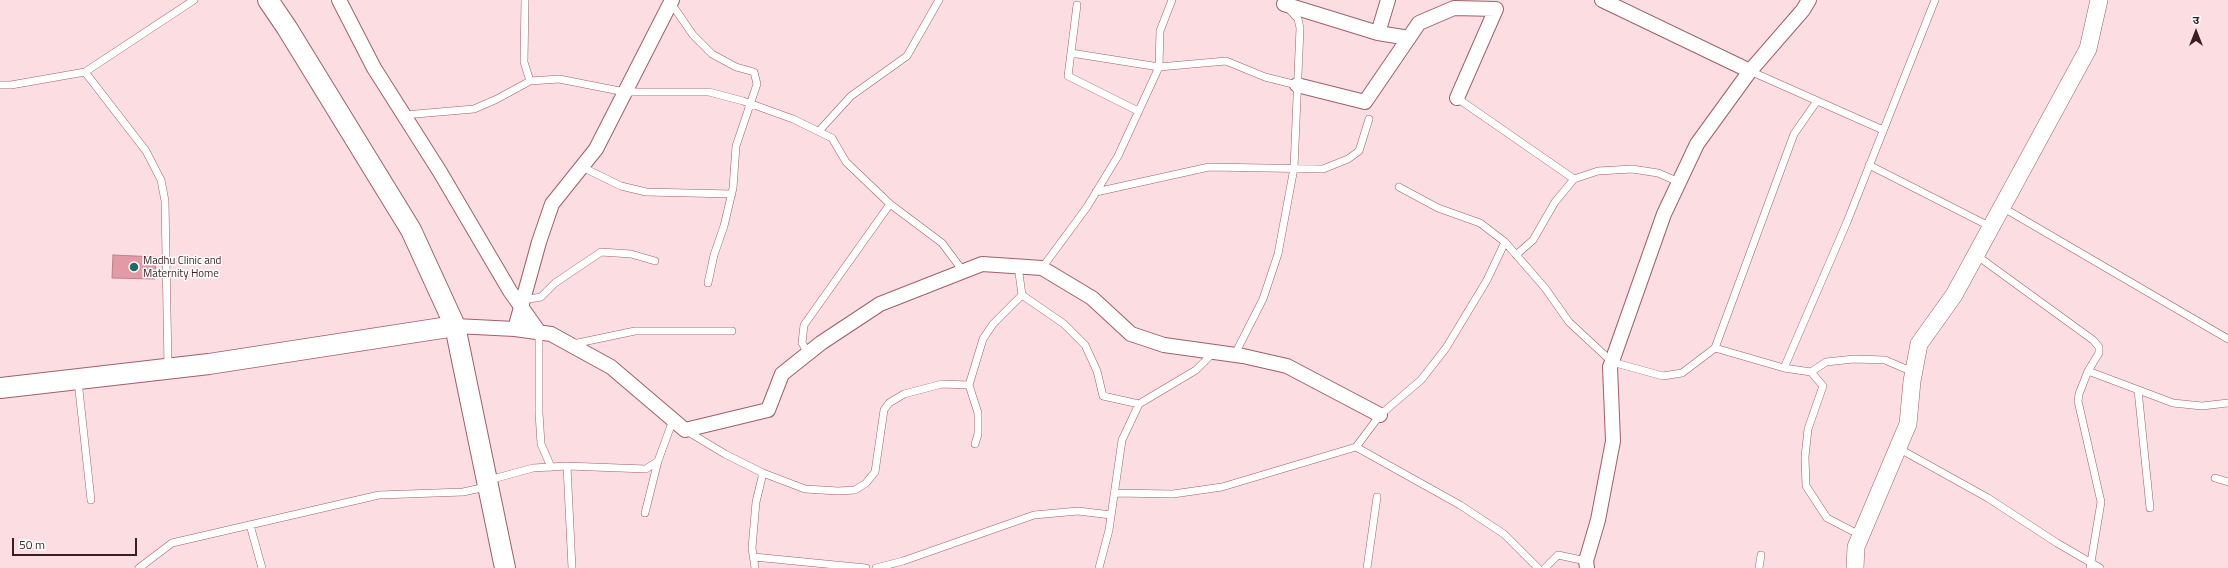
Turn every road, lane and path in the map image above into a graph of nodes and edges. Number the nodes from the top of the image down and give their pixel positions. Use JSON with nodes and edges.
{"nodes":[{"id":1,"x":194,"y":0,"type":"edge"},
{"id":2,"x":268,"y":0,"type":"edge"},
{"id":3,"x":339,"y":0,"type":"edge"},
{"id":4,"x":525,"y":0,"type":"edge"},
{"id":5,"x":939,"y":0,"type":"edge"},
{"id":6,"x":1172,"y":0,"type":"edge"},
{"id":7,"x":1388,"y":0,"type":"edge"},
{"id":8,"x":1602,"y":0,"type":"edge"},
{"id":9,"x":1807,"y":0,"type":"edge"},
{"id":10,"x":1935,"y":0,"type":"edge"},
{"id":11,"x":2099,"y":0,"type":"edge"},
{"id":12,"x":671,"y":2,"type":"edge"},
{"id":13,"x":1283,"y":2,"type":"edge"},
{"id":14,"x":1077,"y":5,"type":"dead end"},
{"id":15,"x":1378,"y":33,"type":"junction"},
{"id":16,"x":1409,"y":38,"type":"junction"},
{"id":17,"x":1071,"y":53,"type":"junction"},
{"id":18,"x":1159,"y":67,"type":"junction"},
{"id":19,"x":1750,"y":71,"type":"junction"},
{"id":20,"x":85,"y":72,"type":"junction"},
{"id":21,"x":530,"y":81,"type":"junction"},
{"id":22,"x":0,"y":85,"type":"edge"},
{"id":23,"x":1297,"y":85,"type":"junction"},
{"id":24,"x":625,"y":92,"type":"junction"},
{"id":25,"x":1457,"y":98,"type":"joint"},
{"id":26,"x":1817,"y":101,"type":"junction"},
{"id":27,"x":750,"y":103,"type":"junction"},
{"id":28,"x":1138,"y":111,"type":"junction"},
{"id":29,"x":404,"y":115,"type":"junction"},
{"id":30,"x":1369,"y":119,"type":"dead end"},
{"id":31,"x":1884,"y":130,"type":"junction"},
{"id":32,"x":819,"y":131,"type":"junction"},
{"id":33,"x":1869,"y":165,"type":"junction"},
{"id":34,"x":582,"y":167,"type":"junction"},
{"id":35,"x":1294,"y":168,"type":"junction"},
{"id":36,"x":1574,"y":179,"type":"junction"},
{"id":37,"x":1680,"y":182,"type":"junction"},
{"id":38,"x":1399,"y":187,"type":"dead end"},
{"id":39,"x":1096,"y":192,"type":"junction"},
{"id":40,"x":732,"y":194,"type":"junction"},
{"id":41,"x":890,"y":204,"type":"junction"},
{"id":42,"x":2002,"y":207,"type":"junction"},
{"id":43,"x":1991,"y":227,"type":"junction"},
{"id":44,"x":1506,"y":242,"type":"junction"},
{"id":45,"x":1516,"y":255,"type":"junction"},
{"id":46,"x":1976,"y":255,"type":"junction"},
{"id":47,"x":655,"y":261,"type":"dead end"},
{"id":48,"x":1018,"y":266,"type":"junction"},
{"id":49,"x":1042,"y":268,"type":"junction"},
{"id":50,"x":963,"y":271,"type":"junction"},
{"id":51,"x":708,"y":283,"type":"dead end"},
{"id":52,"x":1022,"y":295,"type":"junction"},
{"id":53,"x":522,"y":303,"type":"junction"},
{"id":54,"x":455,"y":326,"type":"junction"},
{"id":55,"x":515,"y":329,"type":"junction"},
{"id":56,"x":732,"y":331,"type":"dead end"},
{"id":57,"x":539,"y":332,"type":"junction"},
{"id":58,"x":2228,"y":339,"type":"edge"},
{"id":59,"x":571,"y":345,"type":"junction"},
{"id":60,"x":1715,"y":348,"type":"junction"},
{"id":61,"x":1215,"y":352,"type":"junction"},
{"id":62,"x":808,"y":353,"type":"junction"},
{"id":63,"x":1235,"y":354,"type":"junction"},
{"id":64,"x":1612,"y":362,"type":"junction"},
{"id":65,"x":1784,"y":368,"type":"junction"},
{"id":66,"x":168,"y":369,"type":"junction"},
{"id":67,"x":2088,"y":371,"type":"junction"},
{"id":68,"x":1811,"y":372,"type":"junction"},
{"id":69,"x":1914,"y":372,"type":"junction"},
{"id":70,"x":77,"y":379,"type":"junction"},
{"id":71,"x":969,"y":385,"type":"junction"},
{"id":72,"x":0,"y":388,"type":"edge"},
{"id":73,"x":2138,"y":390,"type":"junction"},
{"id":74,"x":2228,"y":403,"type":"edge"},
{"id":75,"x":1139,"y":404,"type":"junction"},
{"id":76,"x":1380,"y":415,"type":"junction"},
{"id":77,"x":673,"y":420,"type":"junction"},
{"id":78,"x":685,"y":430,"type":"junction"},
{"id":79,"x":976,"y":444,"type":"dead end"},
{"id":80,"x":1356,"y":447,"type":"junction"},
{"id":81,"x":1898,"y":448,"type":"junction"},
{"id":82,"x":658,"y":461,"type":"junction"},
{"id":83,"x":567,"y":466,"type":"junction"},
{"id":84,"x":552,"y":467,"type":"junction"},
{"id":85,"x":763,"y":473,"type":"junction"},
{"id":86,"x":2215,"y":478,"type":"dead end"},
{"id":87,"x":2228,"y":482,"type":"edge"},
{"id":88,"x":487,"y":484,"type":"junction"},
{"id":89,"x":1115,"y":493,"type":"junction"},
{"id":90,"x":1377,"y":497,"type":"dead end"},
{"id":91,"x":91,"y":500,"type":"dead end"},
{"id":92,"x":2150,"y":508,"type":"dead end"},
{"id":93,"x":645,"y":513,"type":"dead end"},
{"id":94,"x":1111,"y":515,"type":"junction"},
{"id":95,"x":250,"y":525,"type":"junction"},
{"id":96,"x":1860,"y":535,"type":"junction"},
{"id":97,"x":1761,"y":555,"type":"dead end"},
{"id":98,"x":754,"y":557,"type":"junction"},
{"id":99,"x":1586,"y":565,"type":"edge"},
{"id":100,"x":2090,"y":565,"type":"edge"},
{"id":101,"x":139,"y":568,"type":"edge"},
{"id":102,"x":262,"y":568,"type":"edge"},
{"id":103,"x":505,"y":568,"type":"edge"},
{"id":104,"x":572,"y":568,"type":"edge"},
{"id":105,"x":755,"y":568,"type":"edge"},
{"id":106,"x":866,"y":568,"type":"edge"},
{"id":107,"x":876,"y":568,"type":"edge"},
{"id":108,"x":1099,"y":568,"type":"edge"},
{"id":109,"x":1367,"y":568,"type":"edge"},
{"id":110,"x":1538,"y":568,"type":"edge"},
{"id":111,"x":1545,"y":568,"type":"edge"},
{"id":112,"x":1759,"y":568,"type":"edge"},
{"id":113,"x":1855,"y":568,"type":"edge"},
{"id":114,"x":2100,"y":568,"type":"edge"}],
"edges":[{"from":1,"to":20,"type":"lane"},
{"from":2,"to":54,"type":"main road"},
{"from":3,"to":29,"type":"street"},
{"from":4,"to":21,"type":"lane"},
{"from":5,"to":32,"type":"lane"},
{"from":6,"to":18,"type":"lane"},
{"from":7,"to":15,"type":"street"},
{"from":8,"to":19,"type":"street"},
{"from":9,"to":19,"type":"street"},
{"from":10,"to":31,"type":"lane"},
{"from":11,"to":42,"type":"street"},
{"from":12,"to":24,"type":"street"},
{"from":12,"to":27,"type":"lane"},
{"from":13,"to":15,"type":"street"},
{"from":13,"to":23,"type":"lane"},
{"from":14,"to":17,"type":"lane"},
{"from":15,"to":16,"type":"street"},
{"from":16,"to":23,"type":"street"},
{"from":16,"to":25,"type":"street"},
{"from":17,"to":18,"type":"lane"},
{"from":17,"to":28,"type":"lane"},
{"from":18,"to":23,"type":"lane"},
{"from":18,"to":28,"type":"lane"},
{"from":19,"to":26,"type":"lane"},
{"from":19,"to":37,"type":"street"},
{"from":20,"to":22,"type":"lane"},
{"from":20,"to":66,"type":"lane"},
{"from":21,"to":24,"type":"lane"},
{"from":21,"to":29,"type":"lane"},
{"from":23,"to":35,"type":"lane"},
{"from":24,"to":27,"type":"lane"},
{"from":24,"to":34,"type":"street"},
{"from":25,"to":36,"type":"lane"},
{"from":26,"to":31,"type":"lane"},
{"from":26,"to":60,"type":"lane"},
{"from":27,"to":32,"type":"lane"},
{"from":27,"to":40,"type":"lane"},
{"from":28,"to":39,"type":"lane"},
{"from":29,"to":53,"type":"street"},
{"from":30,"to":35,"type":"lane"},
{"from":31,"to":33,"type":"lane"},
{"from":32,"to":41,"type":"lane"},
{"from":33,"to":43,"type":"lane"},
{"from":33,"to":65,"type":"lane"},
{"from":34,"to":40,"type":"lane"},
{"from":34,"to":53,"type":"street"},
{"from":35,"to":39,"type":"lane"},
{"from":35,"to":63,"type":"lane"},
{"from":36,"to":37,"type":"lane"},
{"from":36,"to":45,"type":"lane"},
{"from":37,"to":64,"type":"street"},
{"from":38,"to":44,"type":"lane"},
{"from":39,"to":49,"type":"lane"},
{"from":40,"to":51,"type":"lane"},
{"from":41,"to":50,"type":"lane"},
{"from":41,"to":62,"type":"lane"},
{"from":42,"to":43,"type":"street"},
{"from":42,"to":58,"type":"lane"},
{"from":43,"to":46,"type":"street"},
{"from":44,"to":45,"type":"lane"},
{"from":44,"to":76,"type":"lane"},
{"from":45,"to":64,"type":"lane"},
{"from":46,"to":67,"type":"lane"},
{"from":46,"to":69,"type":"street"},
{"from":47,"to":53,"type":"lane"},
{"from":48,"to":49,"type":"street"},
{"from":48,"to":50,"type":"street"},
{"from":48,"to":52,"type":"lane"},
{"from":49,"to":61,"type":"street"},
{"from":50,"to":62,"type":"street"},
{"from":52,"to":71,"type":"lane"},
{"from":52,"to":75,"type":"lane"},
{"from":53,"to":55,"type":"street"},
{"from":53,"to":57,"type":"street"},
{"from":54,"to":55,"type":"street"},
{"from":54,"to":66,"type":"main road"},
{"from":54,"to":88,"type":"main road"},
{"from":55,"to":57,"type":"street"},
{"from":56,"to":59,"type":"lane"},
{"from":57,"to":59,"type":"street"},
{"from":57,"to":84,"type":"lane"},
{"from":59,"to":77,"type":"street"},
{"from":60,"to":64,"type":"lane"},
{"from":60,"to":65,"type":"lane"},
{"from":61,"to":63,"type":"street"},
{"from":61,"to":75,"type":"lane"},
{"from":62,"to":78,"type":"street"},
{"from":63,"to":76,"type":"street"},
{"from":64,"to":99,"type":"street"},
{"from":65,"to":68,"type":"lane"},
{"from":66,"to":70,"type":"main road"},
{"from":67,"to":73,"type":"lane"},
{"from":67,"to":100,"type":"lane"},
{"from":68,"to":69,"type":"lane"},
{"from":68,"to":96,"type":"lane"},
{"from":69,"to":81,"type":"street"},
{"from":70,"to":72,"type":"main road"},
{"from":70,"to":91,"type":"lane"},
{"from":71,"to":79,"type":"lane"},
{"from":71,"to":85,"type":"lane"},
{"from":73,"to":74,"type":"lane"},
{"from":73,"to":92,"type":"lane"},
{"from":75,"to":89,"type":"lane"},
{"from":76,"to":80,"type":"lane"},
{"from":77,"to":78,"type":"street"},
{"from":77,"to":82,"type":"lane"},
{"from":78,"to":85,"type":"lane"},
{"from":80,"to":89,"type":"lane"},
{"from":80,"to":110,"type":"lane"},
{"from":81,"to":96,"type":"street"},
{"from":81,"to":100,"type":"lane"},
{"from":82,"to":83,"type":"lane"},
{"from":82,"to":93,"type":"lane"},
{"from":83,"to":84,"type":"lane"},
{"from":83,"to":104,"type":"lane"},
{"from":84,"to":88,"type":"lane"},
{"from":85,"to":98,"type":"lane"},
{"from":86,"to":87,"type":"lane"},
{"from":88,"to":95,"type":"lane"},
{"from":88,"to":103,"type":"main road"},
{"from":89,"to":94,"type":"lane"},
{"from":90,"to":109,"type":"lane"},
{"from":94,"to":107,"type":"lane"},
{"from":94,"to":108,"type":"lane"},
{"from":95,"to":101,"type":"lane"},
{"from":95,"to":102,"type":"lane"},
{"from":96,"to":113,"type":"street"},
{"from":97,"to":112,"type":"lane"},
{"from":98,"to":105,"type":"lane"},
{"from":98,"to":106,"type":"lane"},
{"from":99,"to":111,"type":"lane"},
{"from":100,"to":114,"type":"lane"}]}
